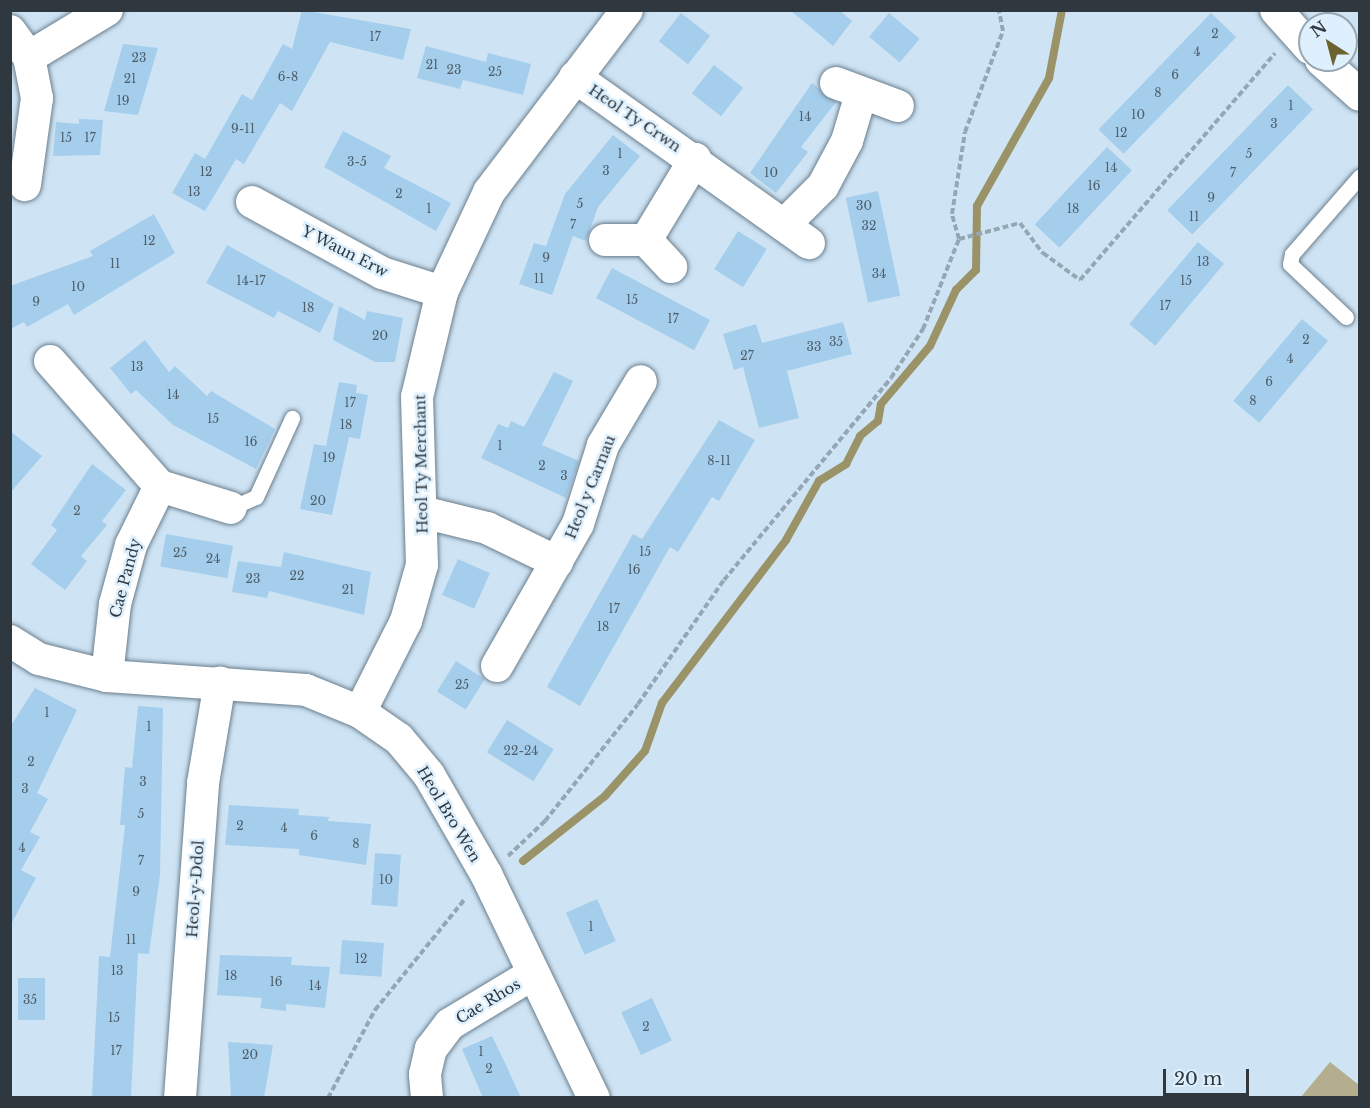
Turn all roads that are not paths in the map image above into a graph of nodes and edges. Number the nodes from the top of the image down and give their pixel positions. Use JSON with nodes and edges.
{"nodes":[{"id":1,"x":107,"y":10,"type":"edge"},
{"id":2,"x":627,"y":10,"type":"edge"},
{"id":3,"x":10,"y":31,"type":"edge"},
{"id":4,"x":29,"y":57,"type":"junction"},
{"id":5,"x":1334,"y":72,"type":"edge"},
{"id":6,"x":575,"y":77,"type":"junction"},
{"id":7,"x":1359,"y":95,"type":"edge"},
{"id":8,"x":898,"y":106,"type":"dead end"},
{"id":9,"x":695,"y":159,"type":"junction"},
{"id":10,"x":1359,"y":176,"type":"edge"},
{"id":11,"x":24,"y":185,"type":"dead end"},
{"id":12,"x":252,"y":202,"type":"dead end"},
{"id":13,"x":784,"y":225,"type":"junction"},
{"id":14,"x":605,"y":240,"type":"dead end"},
{"id":15,"x":646,"y":240,"type":"junction"},
{"id":16,"x":809,"y":243,"type":"dead end"},
{"id":17,"x":671,"y":267,"type":"dead end"},
{"id":18,"x":442,"y":292,"type":"junction"},
{"id":19,"x":1346,"y":316,"type":"dead end"},
{"id":20,"x":50,"y":361,"type":"dead end"},
{"id":21,"x":640,"y":381,"type":"dead end"},
{"id":22,"x":292,"y":418,"type":"dead end"},
{"id":23,"x":160,"y":486,"type":"junction"},
{"id":24,"x":231,"y":508,"type":"joint"},
{"id":25,"x":422,"y":512,"type":"junction"},
{"id":26,"x":557,"y":562,"type":"junction"},
{"id":27,"x":10,"y":641,"type":"edge"},
{"id":28,"x":497,"y":666,"type":"dead end"},
{"id":29,"x":107,"y":676,"type":"junction"},
{"id":30,"x":220,"y":682,"type":"junction"},
{"id":31,"x":360,"y":712,"type":"junction"},
{"id":32,"x":533,"y":974,"type":"junction"},
{"id":33,"x":180,"y":1098,"type":"edge"},
{"id":34,"x":427,"y":1098,"type":"edge"},
{"id":35,"x":594,"y":1098,"type":"edge"}],
"edges":[{"from":1,"to":4,"type":"street"},
{"from":2,"to":6,"type":"street","name":"Heol Ty Merchant"},
{"from":3,"to":4,"type":"street"},
{"from":4,"to":11,"type":"street"},
{"from":5,"to":7,"type":"street"},
{"from":6,"to":9,"type":"street","name":"Heol Ty Crwn"},
{"from":6,"to":18,"type":"street","name":"Heol Ty Merchant"},
{"from":8,"to":13,"type":"street"},
{"from":9,"to":13,"type":"street","name":"Heol Ty Crwn"},
{"from":9,"to":15,"type":"street","name":"Heol Ty Crwn"},
{"from":10,"to":19,"type":"lane"},
{"from":12,"to":18,"type":"street","name":"Y Waun Erw"},
{"from":13,"to":16,"type":"street","name":"Heol Ty Crwn"},
{"from":14,"to":15,"type":"street"},
{"from":15,"to":17,"type":"street"},
{"from":18,"to":25,"type":"street","name":"Heol Ty Merchant"},
{"from":20,"to":23,"type":"street"},
{"from":21,"to":26,"type":"street","name":"Heol y Carnau"},
{"from":22,"to":24,"type":"lane"},
{"from":23,"to":24,"type":"street"},
{"from":23,"to":29,"type":"street","name":"Cae Pandy"},
{"from":25,"to":26,"type":"street"},
{"from":25,"to":31,"type":"street","name":"Heol Ty Merchant"},
{"from":26,"to":28,"type":"street","name":"Heol y Carnau"},
{"from":27,"to":29,"type":"street","name":"Heol Bro Wen"},
{"from":29,"to":30,"type":"street","name":"Heol Bro Wen"},
{"from":30,"to":31,"type":"street","name":"Heol Bro Wen"},
{"from":30,"to":33,"type":"street","name":"Heol-y-Ddol"},
{"from":31,"to":32,"type":"street","name":"Heol Bro Wen"},
{"from":32,"to":34,"type":"street","name":"Cae Rhos"},
{"from":32,"to":35,"type":"street","name":"Heol Bro Wen"}]}
